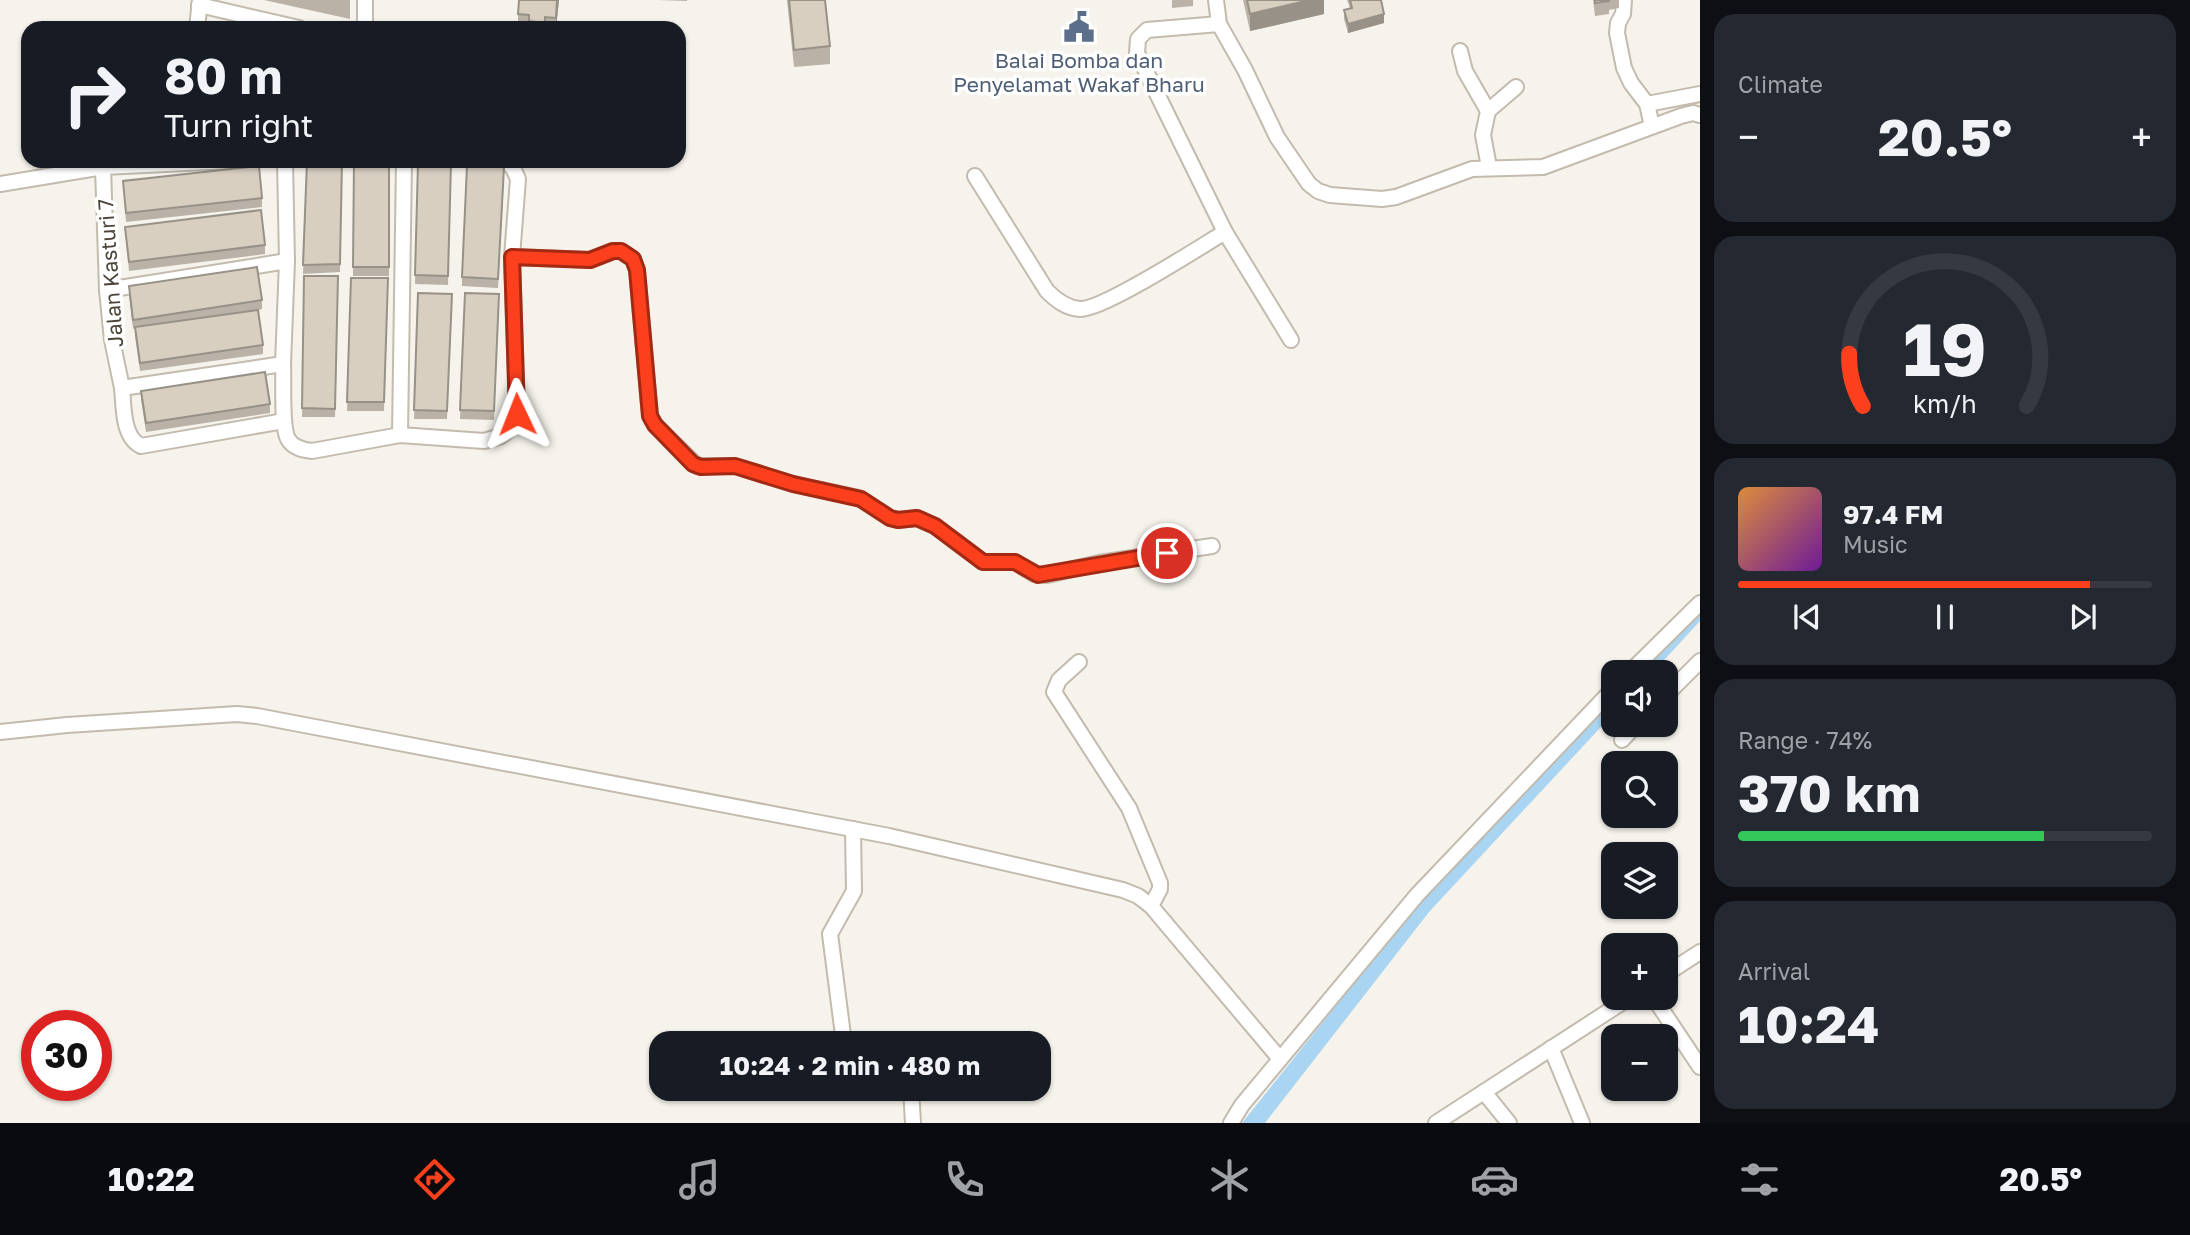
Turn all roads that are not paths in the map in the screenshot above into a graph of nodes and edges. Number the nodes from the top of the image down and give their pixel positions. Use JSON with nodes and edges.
{"nodes":[{"id":1,"x":365,"y":0,"type":"edge"},
{"id":2,"x":1216,"y":0,"type":"edge"},
{"id":3,"x":1624,"y":0,"type":"edge"},
{"id":4,"x":200,"y":3,"type":"edge"},
{"id":5,"x":198,"y":21,"type":"edge"},
{"id":6,"x":271,"y":21,"type":"edge"},
{"id":7,"x":365,"y":21,"type":"edge"},
{"id":8,"x":1219,"y":24,"type":"junction"},
{"id":9,"x":1460,"y":51,"type":"dead end"},
{"id":10,"x":1516,"y":87,"type":"dead end"},
{"id":11,"x":1700,"y":94,"type":"edge"},
{"id":12,"x":1647,"y":104,"type":"junction"},
{"id":13,"x":1488,"y":111,"type":"junction"},
{"id":14,"x":1700,"y":115,"type":"edge"},
{"id":15,"x":1652,"y":126,"type":"junction"},
{"id":16,"x":1489,"y":167,"type":"junction"},
{"id":17,"x":97,"y":168,"type":"edge"},
{"id":18,"x":103,"y":168,"type":"edge"},
{"id":19,"x":285,"y":168,"type":"edge"},
{"id":20,"x":404,"y":168,"type":"edge"},
{"id":21,"x":513,"y":168,"type":"edge"},
{"id":22,"x":975,"y":176,"type":"dead end"},
{"id":23,"x":0,"y":184,"type":"edge"},
{"id":24,"x":1225,"y":232,"type":"junction"},
{"id":25,"x":512,"y":257,"type":"junction"},
{"id":26,"x":287,"y":261,"type":"junction"},
{"id":27,"x":107,"y":290,"type":"junction"},
{"id":28,"x":1291,"y":340,"type":"dead end"},
{"id":29,"x":283,"y":364,"type":"junction"},
{"id":30,"x":122,"y":388,"type":"junction"},
{"id":31,"x":284,"y":421,"type":"junction"},
{"id":32,"x":400,"y":435,"type":"junction"},
{"id":33,"x":1212,"y":546,"type":"dead end"},
{"id":34,"x":1700,"y":603,"type":"edge"},
{"id":35,"x":1642,"y":660,"type":"edge"},
{"id":36,"x":1700,"y":661,"type":"edge"},
{"id":37,"x":1079,"y":662,"type":"dead end"},
{"id":38,"x":1678,"y":683,"type":"edge"},
{"id":39,"x":1601,"y":702,"type":"edge"},
{"id":40,"x":0,"y":732,"type":"edge"},
{"id":41,"x":1625,"y":737,"type":"edge"},
{"id":42,"x":1622,"y":740,"type":"dead end"},
{"id":43,"x":853,"y":829,"type":"junction"},
{"id":44,"x":1151,"y":906,"type":"junction"},
{"id":45,"x":1700,"y":952,"type":"edge"},
{"id":46,"x":1678,"y":966,"type":"edge"},
{"id":47,"x":1610,"y":1010,"type":"edge"},
{"id":48,"x":1662,"y":1010,"type":"edge"},
{"id":49,"x":842,"y":1031,"type":"edge"},
{"id":50,"x":1551,"y":1048,"type":"junction"},
{"id":51,"x":1280,"y":1059,"type":"junction"},
{"id":52,"x":1700,"y":1067,"type":"edge"},
{"id":53,"x":1484,"y":1092,"type":"junction"},
{"id":54,"x":912,"y":1101,"type":"edge"},
{"id":55,"x":913,"y":1123,"type":"edge"},
{"id":56,"x":1231,"y":1123,"type":"edge"},
{"id":57,"x":1436,"y":1123,"type":"edge"},
{"id":58,"x":1509,"y":1123,"type":"edge"},
{"id":59,"x":1582,"y":1123,"type":"edge"}],
"edges":[{"from":1,"to":7,"type":"street"},
{"from":2,"to":8,"type":"street"},
{"from":3,"to":12,"type":"street"},
{"from":4,"to":5,"type":"street"},
{"from":4,"to":6,"type":"street"},
{"from":8,"to":16,"type":"street"},
{"from":8,"to":24,"type":"street"},
{"from":9,"to":13,"type":"street"},
{"from":10,"to":13,"type":"street"},
{"from":11,"to":12,"type":"street"},
{"from":12,"to":15,"type":"street"},
{"from":13,"to":16,"type":"street"},
{"from":14,"to":15,"type":"street"},
{"from":15,"to":16,"type":"street"},
{"from":17,"to":23,"type":"street"},
{"from":18,"to":27,"type":"street","name":"Jalan Kasturi 7"},
{"from":19,"to":26,"type":"street"},
{"from":20,"to":32,"type":"street"},
{"from":21,"to":25,"type":"street"},
{"from":22,"to":24,"type":"street"},
{"from":24,"to":28,"type":"street"},
{"from":25,"to":32,"type":"street"},
{"from":25,"to":33,"type":"street"},
{"from":26,"to":27,"type":"street"},
{"from":26,"to":29,"type":"street"},
{"from":27,"to":30,"type":"street","name":"Jalan Kasturi 7"},
{"from":29,"to":30,"type":"street"},
{"from":29,"to":31,"type":"street"},
{"from":30,"to":31,"type":"street","name":"Jalan Kasturi 7"},
{"from":31,"to":32,"type":"street"},
{"from":34,"to":35,"type":"street"},
{"from":36,"to":38,"type":"street"},
{"from":37,"to":44,"type":"street"},
{"from":39,"to":51,"type":"street"},
{"from":40,"to":43,"type":"street"},
{"from":41,"to":42,"type":"street"},
{"from":43,"to":44,"type":"street"},
{"from":43,"to":49,"type":"street"},
{"from":44,"to":51,"type":"street"},
{"from":45,"to":46,"type":"street"},
{"from":47,"to":50,"type":"street"},
{"from":48,"to":52,"type":"street"},
{"from":50,"to":53,"type":"street"},
{"from":50,"to":59,"type":"street"},
{"from":51,"to":56,"type":"street"},
{"from":53,"to":57,"type":"street"},
{"from":53,"to":58,"type":"street"},
{"from":54,"to":55,"type":"street"}]}
